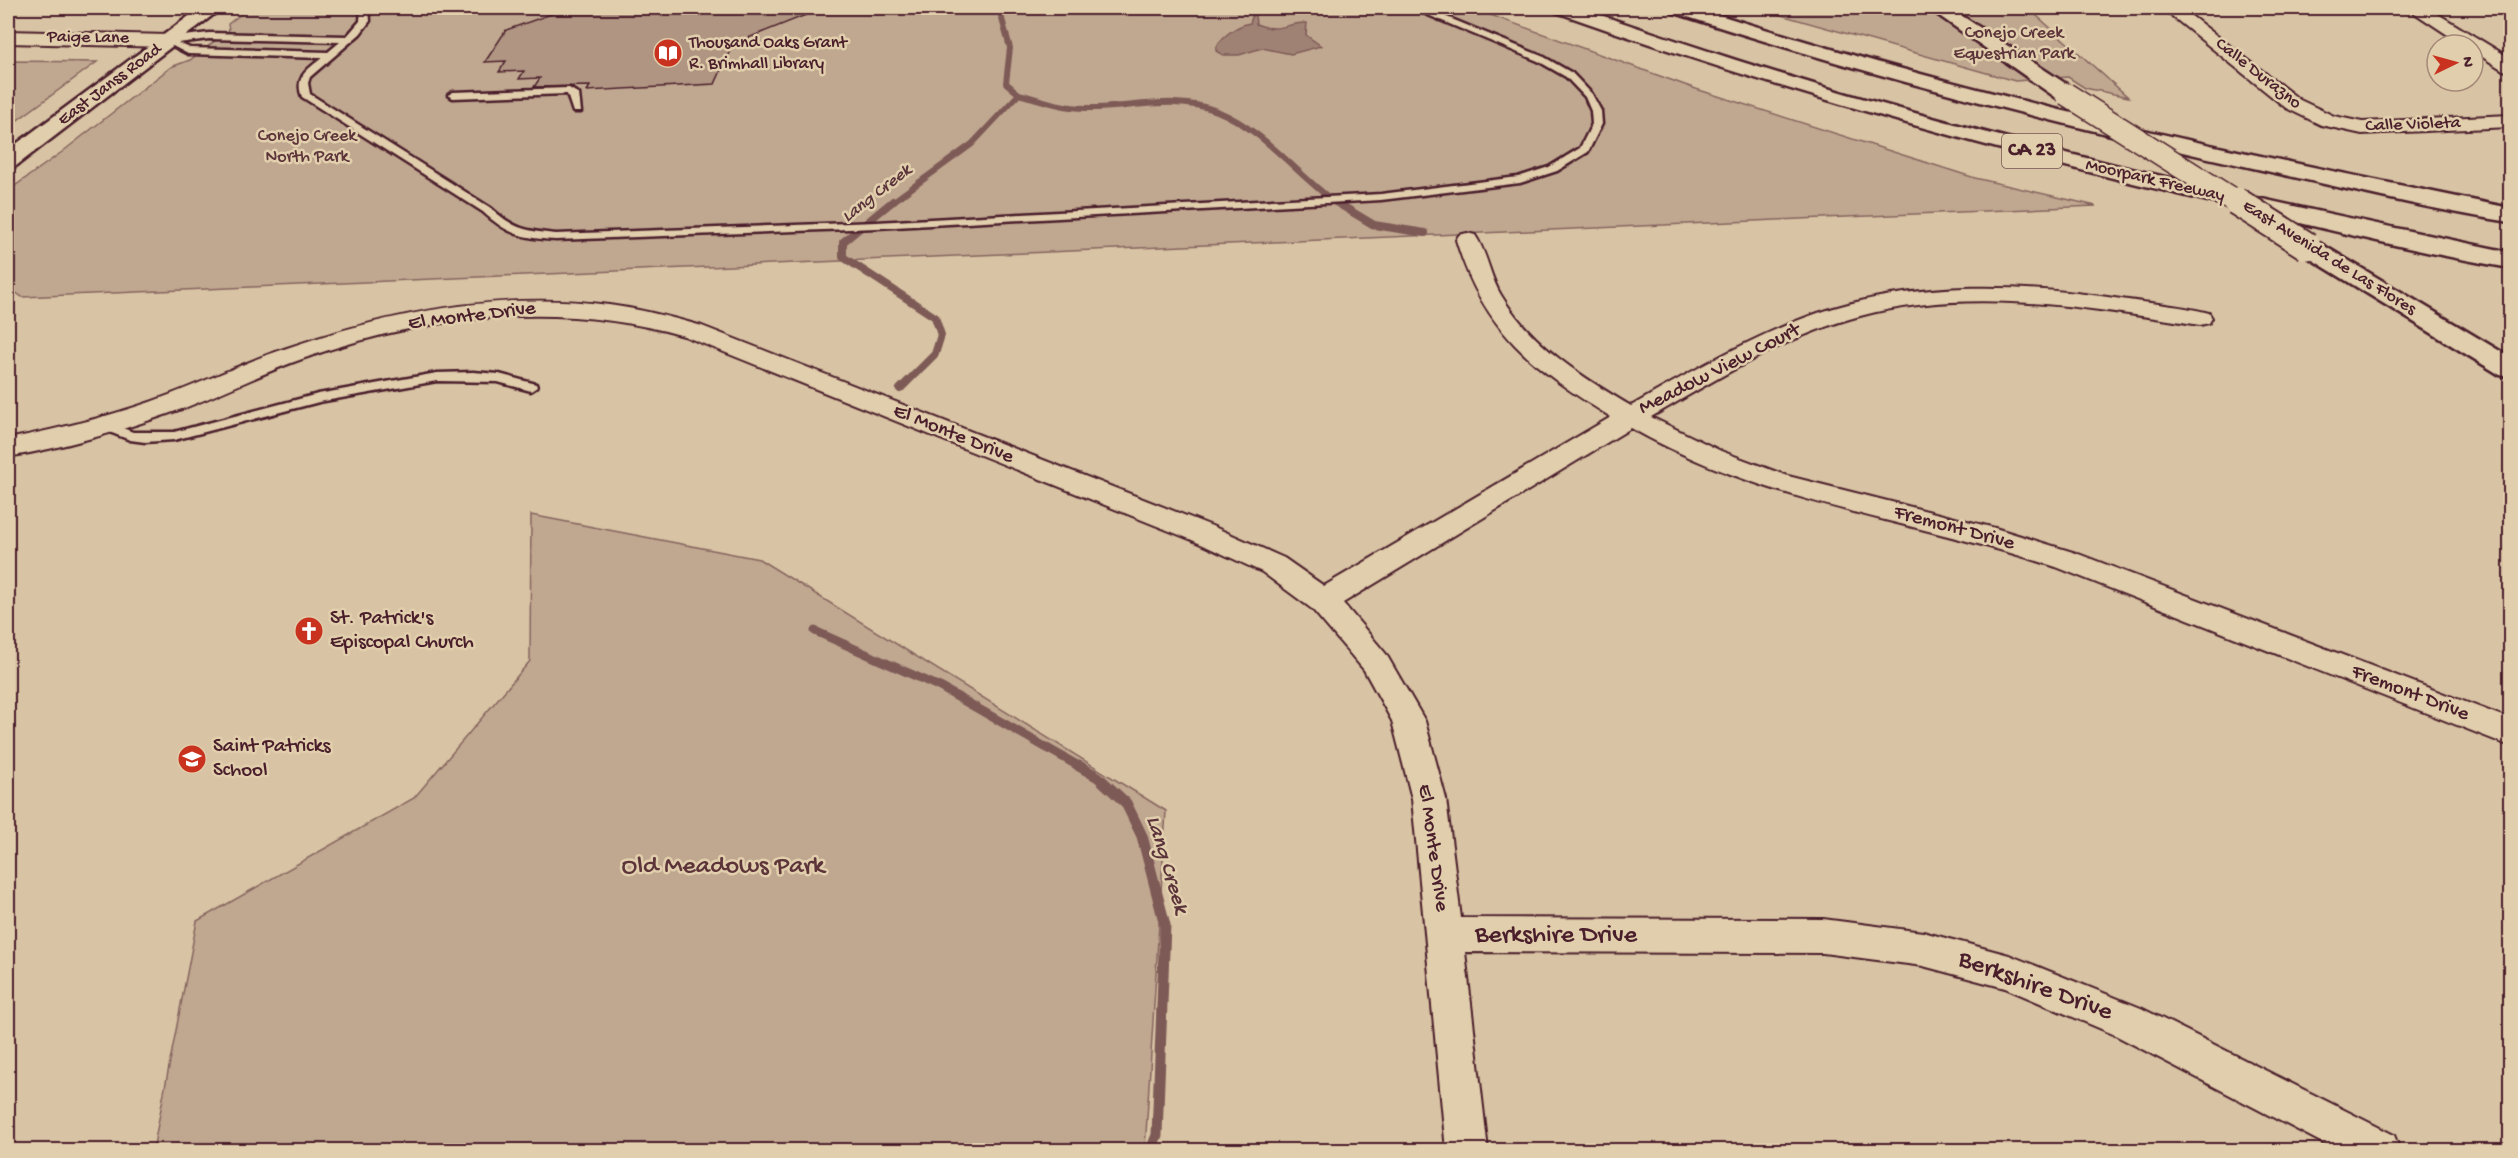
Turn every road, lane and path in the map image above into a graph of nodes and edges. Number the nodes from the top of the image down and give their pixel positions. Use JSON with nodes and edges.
{"nodes":[{"id":1,"x":212,"y":8,"type":"edge"},
{"id":2,"x":366,"y":8,"type":"edge"},
{"id":3,"x":1419,"y":8,"type":"edge"},
{"id":4,"x":1563,"y":8,"type":"edge"},
{"id":5,"x":1679,"y":8,"type":"edge"},
{"id":6,"x":1938,"y":8,"type":"edge"},
{"id":7,"x":2171,"y":8,"type":"edge"},
{"id":8,"x":2416,"y":8,"type":"edge"},
{"id":9,"x":8,"y":37,"type":"edge"},
{"id":10,"x":349,"y":39,"type":"junction"},
{"id":11,"x":168,"y":41,"type":"junction"},
{"id":12,"x":331,"y":55,"type":"junction"},
{"id":13,"x":2511,"y":66,"type":"edge"},
{"id":14,"x":453,"y":95,"type":"dead end"},
{"id":15,"x":577,"y":110,"type":"dead end"},
{"id":16,"x":2317,"y":117,"type":"joint"},
{"id":17,"x":2511,"y":121,"type":"edge"},
{"id":18,"x":8,"y":161,"type":"edge"},
{"id":19,"x":2511,"y":215,"type":"edge"},
{"id":20,"x":1467,"y":240,"type":"dead end"},
{"id":21,"x":2511,"y":260,"type":"edge"},
{"id":22,"x":2200,"y":318,"type":"dead end"},
{"id":23,"x":2511,"y":369,"type":"edge"},
{"id":24,"x":531,"y":387,"type":"dead end"},
{"id":25,"x":1630,"y":416,"type":"junction"},
{"id":26,"x":104,"y":425,"type":"junction"},
{"id":27,"x":8,"y":448,"type":"edge"},
{"id":28,"x":1323,"y":601,"type":"junction"},
{"id":29,"x":2511,"y":734,"type":"edge"},
{"id":30,"x":1444,"y":935,"type":"junction"},
{"id":31,"x":1467,"y":1150,"type":"edge"},
{"id":32,"x":2379,"y":1150,"type":"edge"}],
"edges":[{"from":1,"to":11,"type":"main road","name":"East Janss Road"},
{"from":2,"to":10,"type":"lane"},
{"from":3,"to":12,"type":"lane"},
{"from":4,"to":21,"type":"main road","name":"Moorpark Freeway","number":"CA 23"},
{"from":5,"to":19,"type":"main road","name":"Moorpark Freeway","number":"CA 23"},
{"from":6,"to":23,"type":"main road","name":"East Avenida de Las Flores","bridge":true},
{"from":7,"to":16,"type":"street","name":"Calle Durazno"},
{"from":8,"to":13,"type":"street"},
{"from":9,"to":11,"type":"street","name":"Paige Lane"},
{"from":10,"to":11,"type":"lane"},
{"from":10,"to":12,"type":"lane"},
{"from":11,"to":12,"type":"lane"},
{"from":11,"to":18,"type":"main road","name":"East Janss Road"},
{"from":14,"to":15,"type":"lane"},
{"from":16,"to":17,"type":"street","name":"Calle Violeta"},
{"from":20,"to":25,"type":"street","name":"Fremont Drive"},
{"from":22,"to":25,"type":"street","name":"Meadow View Court"},
{"from":24,"to":26,"type":"lane"},
{"from":25,"to":28,"type":"street","name":"Meadow View Court"},
{"from":25,"to":29,"type":"street","name":"Fremont Drive"},
{"from":26,"to":27,"type":"street","name":"El Monte Drive"},
{"from":26,"to":28,"type":"street","name":"El Monte Drive"},
{"from":28,"to":30,"type":"street","name":"El Monte Drive"},
{"from":30,"to":31,"type":"street","name":"El Monte Drive"},
{"from":30,"to":32,"type":"street","name":"Berkshire Drive"}]}
